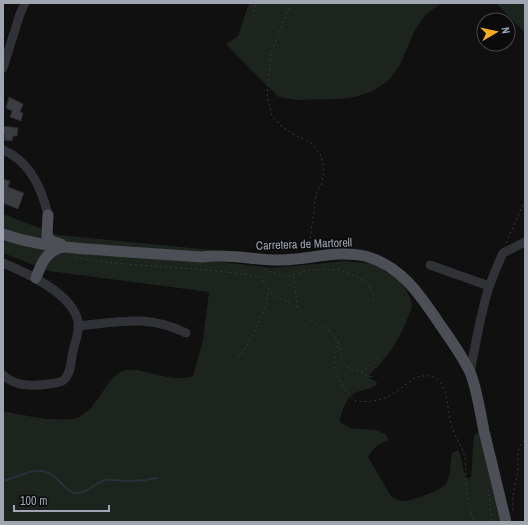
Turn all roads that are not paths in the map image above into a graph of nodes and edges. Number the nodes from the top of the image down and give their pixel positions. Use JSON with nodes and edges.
{"nodes":[{"id":1,"x":25,"y":3,"type":"edge"},
{"id":2,"x":3,"y":68,"type":"edge"},
{"id":3,"x":3,"y":150,"type":"edge"},
{"id":4,"x":48,"y":215,"type":"joint"},
{"id":5,"x":3,"y":227,"type":"edge"},
{"id":6,"x":50,"y":233,"type":"junction"},
{"id":7,"x":3,"y":234,"type":"edge"},
{"id":8,"x":26,"y":239,"type":"junction"},
{"id":9,"x":525,"y":242,"type":"edge"},
{"id":10,"x":66,"y":245,"type":"junction"},
{"id":11,"x":42,"y":261,"type":"junction"},
{"id":12,"x":3,"y":263,"type":"edge"},
{"id":13,"x":430,"y":265,"type":"dead end"},
{"id":14,"x":36,"y":278,"type":"junction"},
{"id":15,"x":489,"y":286,"type":"junction"},
{"id":16,"x":78,"y":326,"type":"junction"},
{"id":17,"x":186,"y":332,"type":"dead end"},
{"id":18,"x":470,"y":372,"type":"junction"},
{"id":19,"x":3,"y":375,"type":"edge"},
{"id":20,"x":510,"y":518,"type":"edge"}],
"edges":[{"from":1,"to":2,"type":"street"},
{"from":3,"to":4,"type":"street"},
{"from":4,"to":6,"type":"main road"},
{"from":5,"to":8,"type":"main road"},
{"from":6,"to":8,"type":"main road"},
{"from":6,"to":10,"type":"main road"},
{"from":7,"to":8,"type":"main road","name":"Carretera de Martorell"},
{"from":8,"to":10,"type":"main road","name":"Carretera de Martorell"},
{"from":8,"to":11,"type":"main road"},
{"from":9,"to":15,"type":"street"},
{"from":10,"to":11,"type":"main road"},
{"from":10,"to":18,"type":"main road","name":"Carretera de Martorell"},
{"from":11,"to":14,"type":"main road"},
{"from":12,"to":14,"type":"street"},
{"from":13,"to":15,"type":"street"},
{"from":14,"to":16,"type":"street"},
{"from":15,"to":18,"type":"street"},
{"from":16,"to":17,"type":"street"},
{"from":16,"to":19,"type":"street"},
{"from":18,"to":20,"type":"main road","name":"Carretera de Martorell"}]}
